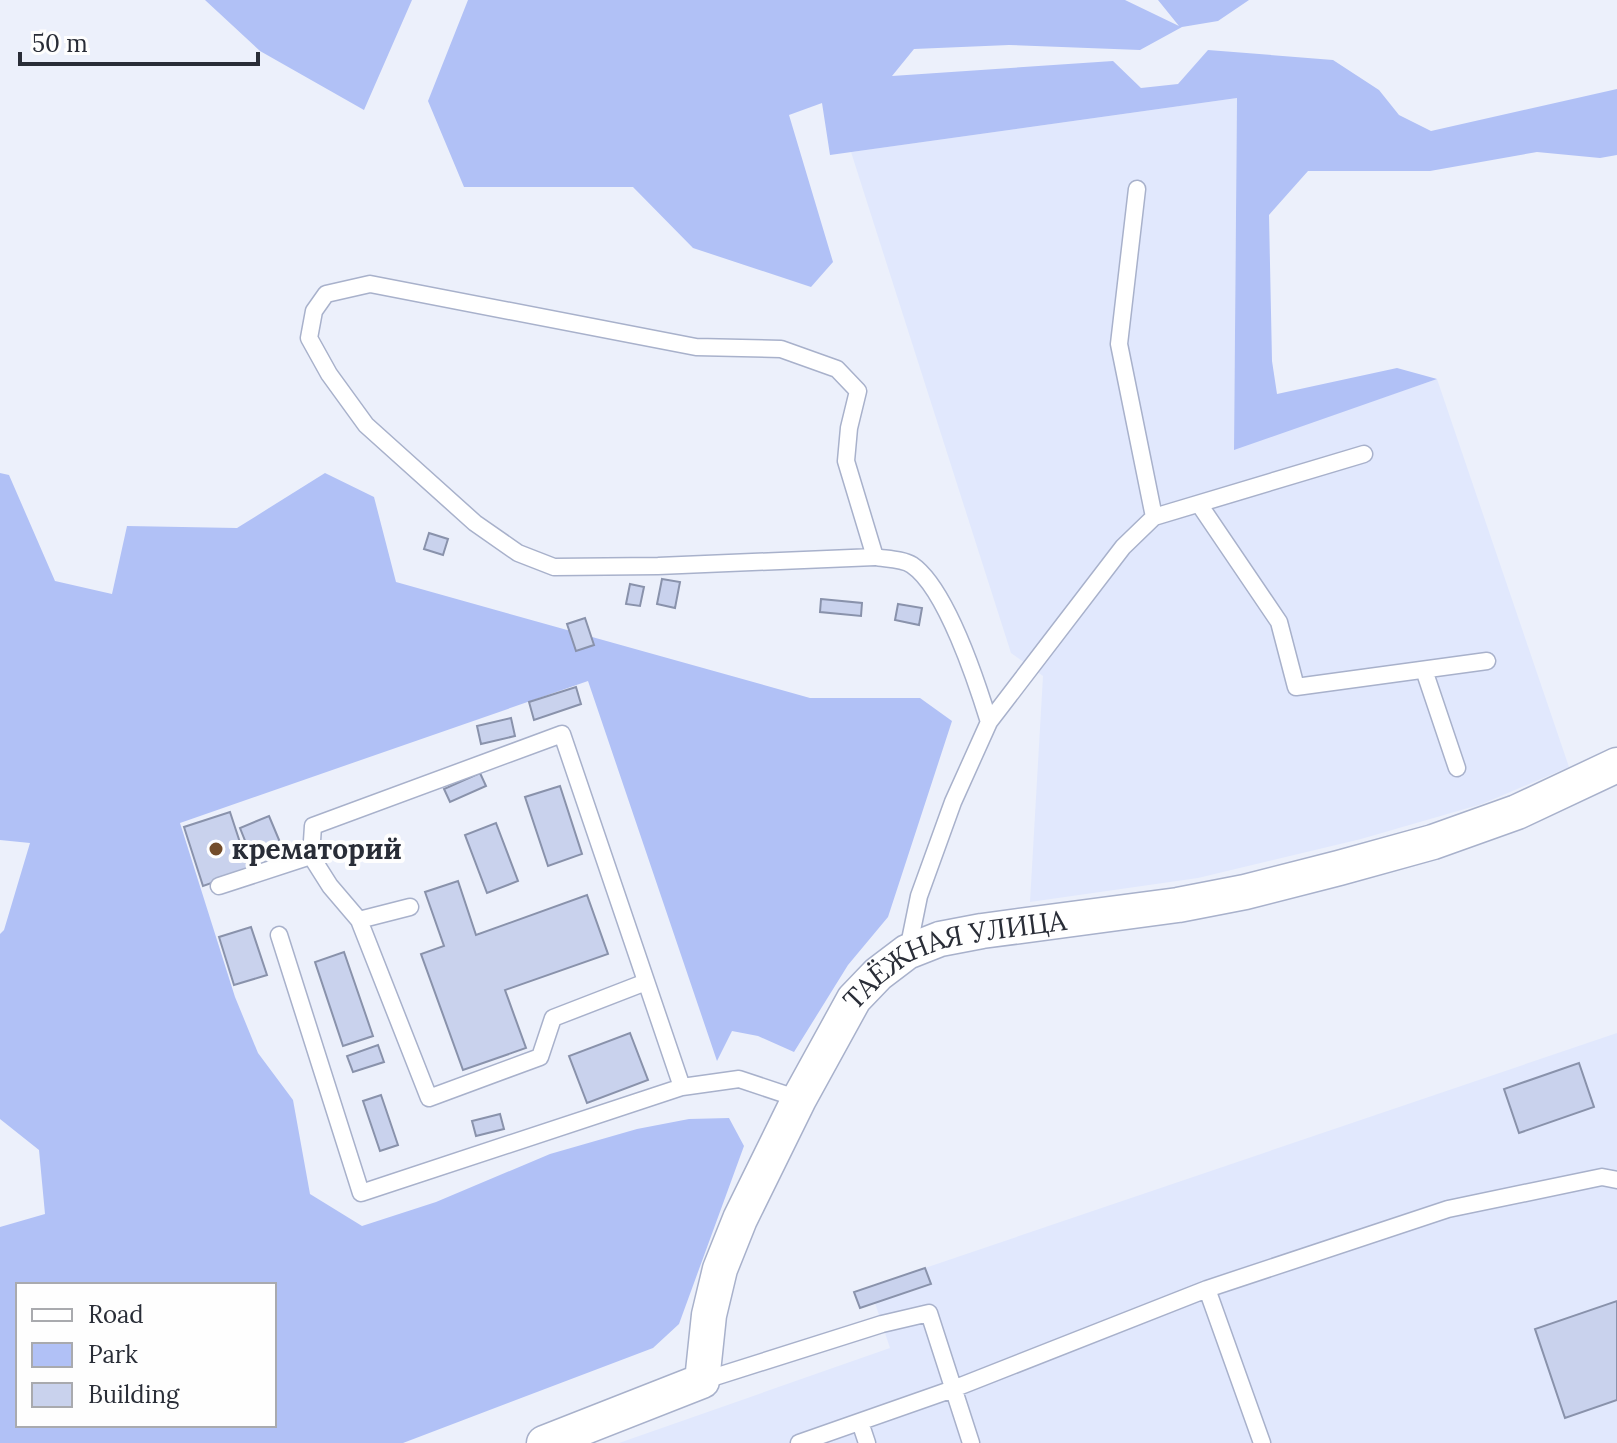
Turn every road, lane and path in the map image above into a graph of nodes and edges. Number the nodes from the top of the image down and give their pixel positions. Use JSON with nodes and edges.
{"nodes":[{"id":1,"x":1137,"y":189,"type":"dead end"},
{"id":2,"x":1364,"y":454,"type":"dead end"},
{"id":3,"x":1199,"y":504,"type":"junction"},
{"id":4,"x":1154,"y":517,"type":"junction"},
{"id":5,"x":875,"y":557,"type":"junction"},
{"id":6,"x":1487,"y":661,"type":"dead end"},
{"id":7,"x":1424,"y":670,"type":"junction"},
{"id":8,"x":989,"y":722,"type":"junction"},
{"id":9,"x":1617,"y":765,"type":"edge"},
{"id":10,"x":1457,"y":768,"type":"dead end"},
{"id":11,"x":311,"y":856,"type":"junction"},
{"id":12,"x":219,"y":886,"type":"dead end"},
{"id":13,"x":410,"y":907,"type":"dead end"},
{"id":14,"x":359,"y":920,"type":"junction"},
{"id":15,"x":279,"y":935,"type":"dead end"},
{"id":16,"x":907,"y":952,"type":"junction"},
{"id":17,"x":646,"y":982,"type":"junction"},
{"id":18,"x":682,"y":1087,"type":"junction"},
{"id":19,"x":799,"y":1099,"type":"junction"},
{"id":20,"x":1617,"y":1180,"type":"edge"},
{"id":21,"x":1207,"y":1289,"type":"junction"},
{"id":22,"x":702,"y":1381,"type":"junction"},
{"id":23,"x":953,"y":1389,"type":"junction"},
{"id":24,"x":860,"y":1422,"type":"junction"},
{"id":25,"x":544,"y":1443,"type":"edge"},
{"id":26,"x":799,"y":1443,"type":"edge"},
{"id":27,"x":867,"y":1443,"type":"edge"},
{"id":28,"x":971,"y":1443,"type":"edge"},
{"id":29,"x":1262,"y":1443,"type":"edge"}],
"edges":[{"from":1,"to":4,"type":"lane"},
{"from":2,"to":3,"type":"lane"},
{"from":3,"to":4,"type":"lane"},
{"from":3,"to":7,"type":"lane"},
{"from":4,"to":8,"type":"lane"},
{"from":5,"to":5,"type":"lane"},
{"from":5,"to":8,"type":"lane"},
{"from":6,"to":7,"type":"lane"},
{"from":7,"to":10,"type":"lane"},
{"from":8,"to":16,"type":"lane"},
{"from":9,"to":16,"type":"street","name":"ТАЁЖНАЯ УЛИЦА"},
{"from":11,"to":12,"type":"lane"},
{"from":11,"to":14,"type":"lane"},
{"from":11,"to":17,"type":"lane"},
{"from":13,"to":14,"type":"lane"},
{"from":14,"to":17,"type":"lane"},
{"from":15,"to":18,"type":"lane"},
{"from":16,"to":19,"type":"street","name":"ТАЁЖНАЯ УЛИЦА"},
{"from":17,"to":18,"type":"lane"},
{"from":18,"to":19,"type":"lane"},
{"from":19,"to":22,"type":"street","name":"ТАЁЖНАЯ УЛИЦА"},
{"from":20,"to":21,"type":"lane"},
{"from":21,"to":23,"type":"lane"},
{"from":21,"to":29,"type":"lane"},
{"from":22,"to":23,"type":"lane"},
{"from":22,"to":25,"type":"street"},
{"from":23,"to":24,"type":"lane"},
{"from":23,"to":28,"type":"lane"},
{"from":24,"to":26,"type":"lane"},
{"from":24,"to":27,"type":"lane"}]}
